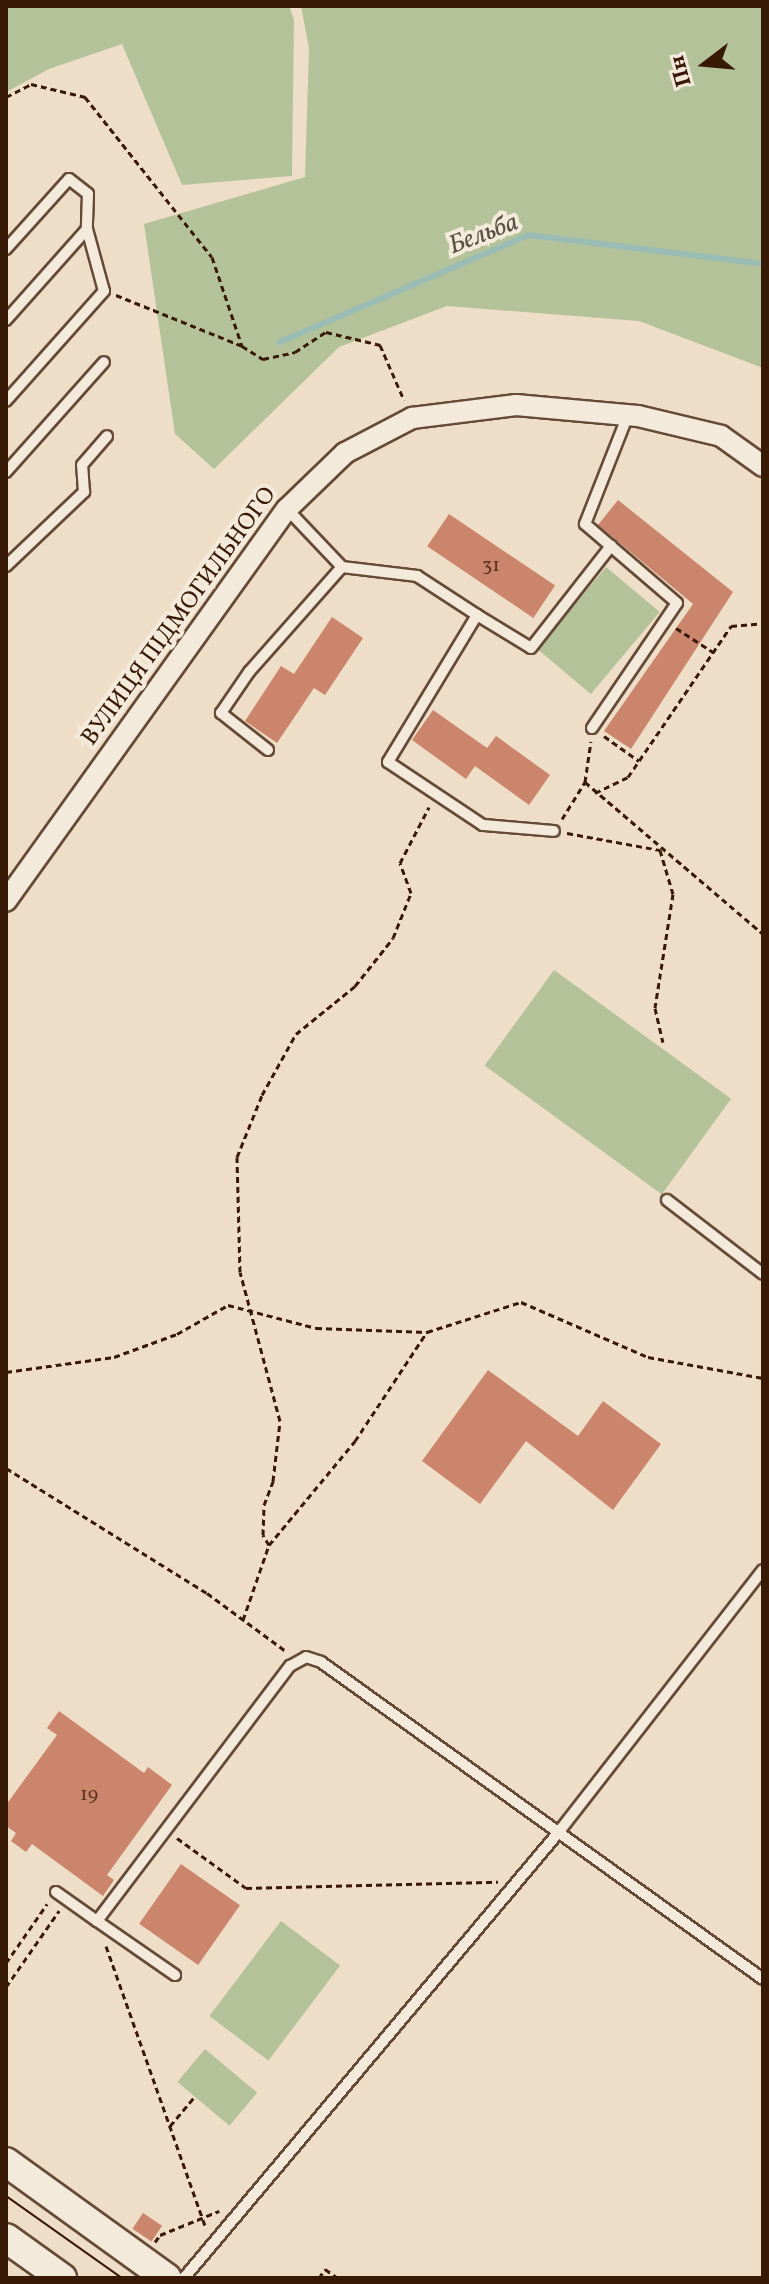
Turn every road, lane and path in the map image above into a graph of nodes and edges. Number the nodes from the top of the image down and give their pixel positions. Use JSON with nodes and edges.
{"nodes":[{"id":1,"x":6,"y":97,"type":"edge"},
{"id":2,"x":87,"y":229,"type":"junction"},
{"id":3,"x":6,"y":249,"type":"edge"},
{"id":4,"x":104,"y":291,"type":"junction"},
{"id":5,"x":6,"y":320,"type":"edge"},
{"id":6,"x":242,"y":346,"type":"junction"},
{"id":7,"x":104,"y":362,"type":"dead end"},
{"id":8,"x":6,"y":401,"type":"edge"},
{"id":9,"x":628,"y":415,"type":"junction"},
{"id":10,"x":412,"y":418,"type":"junction"},
{"id":11,"x":107,"y":436,"type":"dead end"},
{"id":12,"x":763,"y":466,"type":"edge"},
{"id":13,"x":6,"y":472,"type":"edge"},
{"id":14,"x":287,"y":509,"type":"junction"},
{"id":15,"x":611,"y":546,"type":"junction"},
{"id":16,"x":6,"y":566,"type":"edge"},
{"id":17,"x":342,"y":567,"type":"junction"},
{"id":18,"x":477,"y":615,"type":"junction"},
{"id":19,"x":665,"y":621,"type":"junction"},
{"id":20,"x":763,"y":623,"type":"edge"},
{"id":21,"x":713,"y":652,"type":"junction"},
{"id":22,"x":592,"y":728,"type":"junction"},
{"id":23,"x":268,"y":750,"type":"dead end"},
{"id":24,"x":639,"y":761,"type":"junction"},
{"id":25,"x":585,"y":782,"type":"junction"},
{"id":26,"x":595,"y":793,"type":"junction"},
{"id":27,"x":436,"y":794,"type":"junction"},
{"id":28,"x":554,"y":831,"type":"junction"},
{"id":29,"x":660,"y":850,"type":"junction"},
{"id":30,"x":6,"y":901,"type":"edge"},
{"id":31,"x":763,"y":934,"type":"edge"},
{"id":32,"x":663,"y":1042,"type":"dead end"},
{"id":33,"x":667,"y":1200,"type":"dead end"},
{"id":34,"x":763,"y":1274,"type":"edge"},
{"id":35,"x":427,"y":1332,"type":"junction"},
{"id":36,"x":6,"y":1372,"type":"edge"},
{"id":37,"x":763,"y":1378,"type":"edge"},
{"id":38,"x":6,"y":1468,"type":"edge"},
{"id":39,"x":269,"y":1545,"type":"junction"},
{"id":40,"x":763,"y":1570,"type":"edge"},
{"id":41,"x":243,"y":1620,"type":"junction"},
{"id":42,"x":297,"y":1659,"type":"junction"},
{"id":43,"x":164,"y":1829,"type":"junction"},
{"id":44,"x":558,"y":1833,"type":"junction"},
{"id":45,"x":517,"y":1882,"type":"junction"},
{"id":46,"x":56,"y":1892,"type":"joint"},
{"id":47,"x":67,"y":1900,"type":"junction"},
{"id":48,"x":97,"y":1921,"type":"junction"},
{"id":49,"x":6,"y":1963,"type":"edge"},
{"id":50,"x":175,"y":1975,"type":"dead end"},
{"id":51,"x":763,"y":1979,"type":"edge"},
{"id":52,"x":6,"y":1987,"type":"edge"},
{"id":53,"x":195,"y":2096,"type":"dead end"},
{"id":54,"x":170,"y":2126,"type":"junction"},
{"id":55,"x":6,"y":2162,"type":"edge"},
{"id":56,"x":254,"y":2197,"type":"junction"},
{"id":57,"x":202,"y":2218,"type":"junction"},
{"id":58,"x":6,"y":2238,"type":"edge"},
{"id":59,"x":154,"y":2243,"type":"dead end"},
{"id":60,"x":211,"y":2244,"type":"junction"},
{"id":61,"x":62,"y":2278,"type":"edge"},
{"id":62,"x":167,"y":2278,"type":"edge"},
{"id":63,"x":184,"y":2278,"type":"edge"},
{"id":64,"x":319,"y":2278,"type":"edge"},
{"id":65,"x":338,"y":2278,"type":"edge"}],
"edges":[{"from":1,"to":6,"type":"path"},
{"from":2,"to":3,"type":"lane"},
{"from":2,"to":4,"type":"lane"},
{"from":2,"to":5,"type":"lane"},
{"from":4,"to":6,"type":"path"},
{"from":4,"to":8,"type":"lane"},
{"from":6,"to":10,"type":"path"},
{"from":7,"to":13,"type":"lane"},
{"from":9,"to":10,"type":"street","name":"ВУЛИЦЯ ПІДМОГИЛЬНОГО"},
{"from":9,"to":12,"type":"street","name":"ВУЛИЦЯ ПІДМОГИЛЬНОГО"},
{"from":9,"to":15,"type":"lane"},
{"from":10,"to":14,"type":"street","name":"ВУЛИЦЯ ПІДМОГИЛЬНОГО"},
{"from":11,"to":16,"type":"lane"},
{"from":14,"to":17,"type":"lane"},
{"from":14,"to":30,"type":"street","name":"ВУЛИЦЯ ПІДМОГИЛЬНОГО"},
{"from":15,"to":18,"type":"lane"},
{"from":15,"to":19,"type":"lane"},
{"from":17,"to":18,"type":"lane"},
{"from":17,"to":23,"type":"lane"},
{"from":18,"to":27,"type":"lane"},
{"from":19,"to":21,"type":"path"},
{"from":19,"to":22,"type":"lane"},
{"from":20,"to":21,"type":"path"},
{"from":21,"to":24,"type":"path"},
{"from":22,"to":24,"type":"path"},
{"from":22,"to":25,"type":"path"},
{"from":24,"to":26,"type":"path"},
{"from":25,"to":26,"type":"path"},
{"from":25,"to":28,"type":"path"},
{"from":26,"to":29,"type":"path"},
{"from":27,"to":28,"type":"lane"},
{"from":27,"to":39,"type":"path"},
{"from":28,"to":29,"type":"path"},
{"from":29,"to":31,"type":"path"},
{"from":29,"to":32,"type":"path"},
{"from":33,"to":34,"type":"lane"},
{"from":35,"to":36,"type":"path"},
{"from":35,"to":37,"type":"path"},
{"from":35,"to":39,"type":"path"},
{"from":38,"to":41,"type":"path"},
{"from":39,"to":41,"type":"path"},
{"from":40,"to":44,"type":"lane"},
{"from":41,"to":42,"type":"path"},
{"from":42,"to":43,"type":"lane"},
{"from":42,"to":44,"type":"lane"},
{"from":43,"to":45,"type":"path"},
{"from":43,"to":48,"type":"lane"},
{"from":44,"to":45,"type":"lane"},
{"from":44,"to":51,"type":"lane"},
{"from":45,"to":56,"type":"lane"},
{"from":46,"to":47,"type":"lane"},
{"from":46,"to":49,"type":"path"},
{"from":47,"to":48,"type":"lane"},
{"from":47,"to":52,"type":"path"},
{"from":48,"to":50,"type":"lane"},
{"from":48,"to":54,"type":"path"},
{"from":53,"to":54,"type":"path"},
{"from":54,"to":57,"type":"path"},
{"from":55,"to":62,"type":"main road"},
{"from":56,"to":57,"type":"path"},
{"from":56,"to":60,"type":"lane"},
{"from":57,"to":59,"type":"path"},
{"from":57,"to":60,"type":"path"},
{"from":58,"to":61,"type":"main road"},
{"from":60,"to":63,"type":"lane"},
{"from":64,"to":65,"type":"path"}]}
